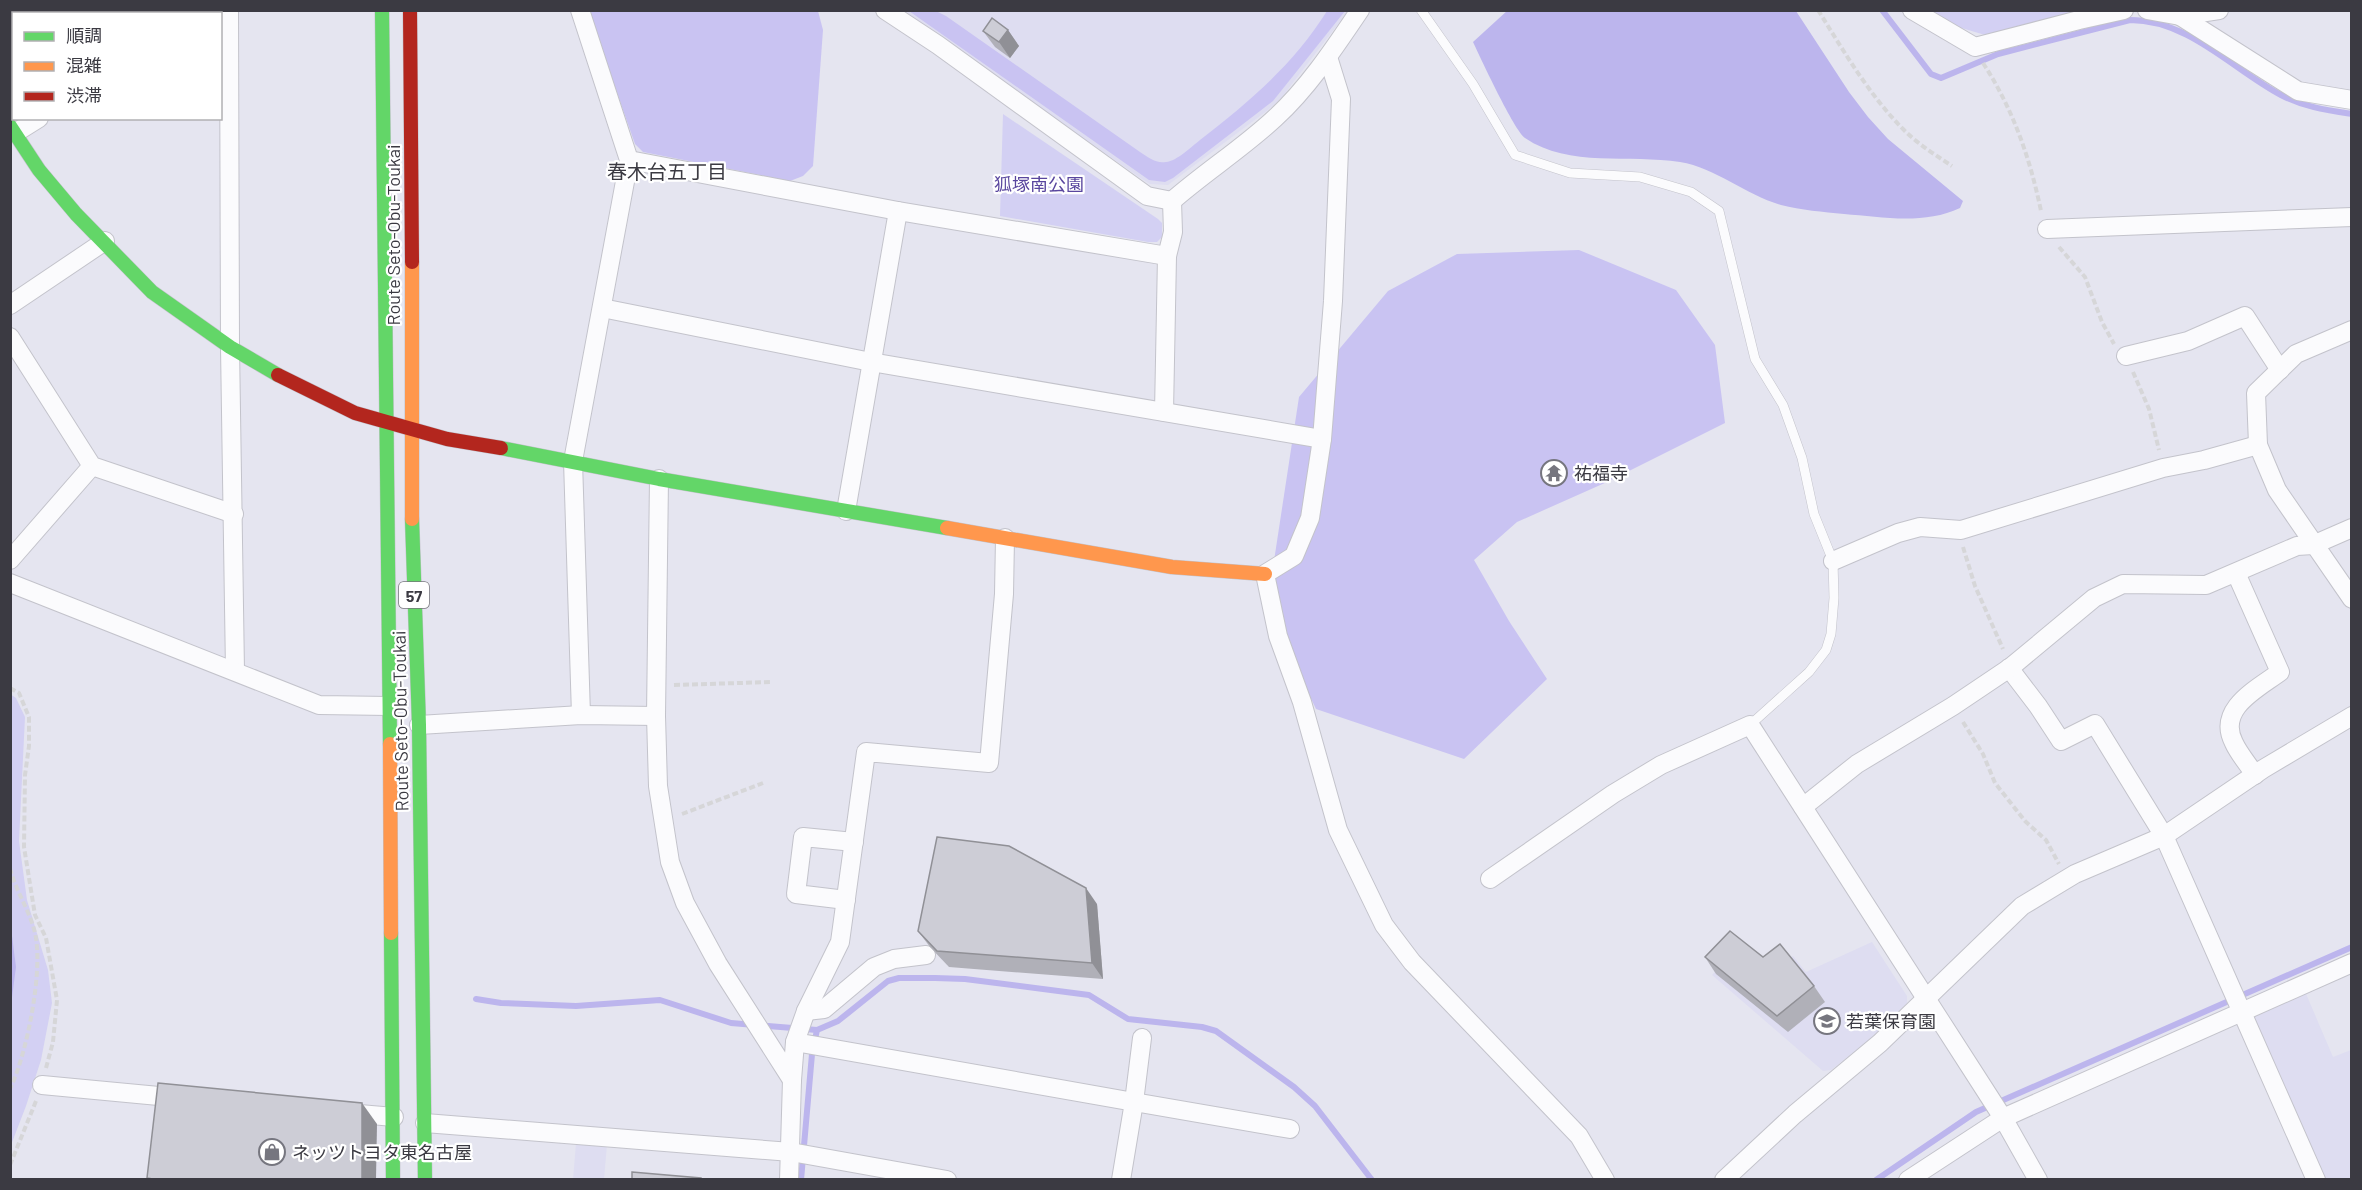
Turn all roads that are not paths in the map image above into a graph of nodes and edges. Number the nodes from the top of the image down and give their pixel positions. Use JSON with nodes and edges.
{"nodes":[{"id":1,"x":229,"y":10,"type":"edge"},
{"id":2,"x":382,"y":10,"type":"edge"},
{"id":3,"x":410,"y":10,"type":"edge"},
{"id":4,"x":580,"y":10,"type":"edge"},
{"id":5,"x":885,"y":10,"type":"edge"},
{"id":6,"x":1360,"y":10,"type":"edge"},
{"id":7,"x":1421,"y":10,"type":"edge"},
{"id":8,"x":1912,"y":10,"type":"edge"},
{"id":9,"x":2124,"y":10,"type":"edge"},
{"id":10,"x":2147,"y":10,"type":"edge"},
{"id":11,"x":2219,"y":10,"type":"edge"},
{"id":12,"x":2180,"y":16,"type":"junction"},
{"id":13,"x":1328,"y":57,"type":"junction"},
{"id":14,"x":2352,"y":100,"type":"edge"},
{"id":15,"x":35,"y":120,"type":"edge"},
{"id":16,"x":13,"y":130,"type":"edge"},
{"id":17,"x":629,"y":160,"type":"junction"},
{"id":18,"x":1172,"y":201,"type":"junction"},
{"id":19,"x":898,"y":211,"type":"junction"},
{"id":20,"x":2352,"y":217,"type":"edge"},
{"id":21,"x":2047,"y":228,"type":"road end"},
{"id":22,"x":105,"y":241,"type":"junction"},
{"id":23,"x":1167,"y":256,"type":"junction"},
{"id":24,"x":10,"y":305,"type":"edge"},
{"id":25,"x":602,"y":308,"type":"junction"},
{"id":26,"x":2352,"y":330,"type":"edge"},
{"id":27,"x":10,"y":337,"type":"edge"},
{"id":28,"x":230,"y":347,"type":"junction"},
{"id":29,"x":2126,"y":356,"type":"road end"},
{"id":30,"x":871,"y":362,"type":"junction"},
{"id":31,"x":2280,"y":370,"type":"junction"},
{"id":32,"x":1164,"y":412,"type":"junction"},
{"id":33,"x":388,"y":423,"type":"junction"},
{"id":34,"x":410,"y":430,"type":"junction"},
{"id":35,"x":1322,"y":439,"type":"junction"},
{"id":36,"x":2258,"y":445,"type":"junction"},
{"id":37,"x":573,"y":461,"type":"junction"},
{"id":38,"x":92,"y":466,"type":"junction"},
{"id":39,"x":659,"y":479,"type":"junction"},
{"id":40,"x":846,"y":511,"type":"junction"},
{"id":41,"x":234,"y":514,"type":"junction"},
{"id":42,"x":2352,"y":528,"type":"edge"},
{"id":43,"x":1005,"y":538,"type":"junction"},
{"id":44,"x":2313,"y":545,"type":"junction"},
{"id":45,"x":10,"y":560,"type":"edge"},
{"id":46,"x":1833,"y":561,"type":"junction"},
{"id":47,"x":2236,"y":573,"type":"junction"},
{"id":48,"x":1265,"y":574,"type":"junction"},
{"id":49,"x":10,"y":583,"type":"edge"},
{"id":50,"x":2352,"y":599,"type":"edge"},
{"id":51,"x":2011,"y":666,"type":"junction"},
{"id":52,"x":235,"y":671,"type":"junction"},
{"id":53,"x":389,"y":706,"type":"junction"},
{"id":54,"x":581,"y":715,"type":"junction"},
{"id":55,"x":656,"y":716,"type":"junction"},
{"id":56,"x":2352,"y":716,"type":"edge"},
{"id":57,"x":1750,"y":724,"type":"junction"},
{"id":58,"x":418,"y":725,"type":"junction"},
{"id":59,"x":2255,"y":775,"type":"junction"},
{"id":60,"x":1803,"y":807,"type":"junction"},
{"id":61,"x":2164,"y":836,"type":"junction"},
{"id":62,"x":854,"y":842,"type":"junction"},
{"id":63,"x":1490,"y":879,"type":"dead end"},
{"id":64,"x":846,"y":900,"type":"junction"},
{"id":65,"x":926,"y":955,"type":"edge"},
{"id":66,"x":2352,"y":963,"type":"edge"},
{"id":67,"x":1926,"y":998,"type":"junction"},
{"id":68,"x":806,"y":1011,"type":"junction"},
{"id":69,"x":2242,"y":1012,"type":"junction"},
{"id":70,"x":1142,"y":1038,"type":"dead end"},
{"id":71,"x":795,"y":1042,"type":"junction"},
{"id":72,"x":792,"y":1080,"type":"junction"},
{"id":73,"x":42,"y":1085,"type":"road end"},
{"id":74,"x":193,"y":1099,"type":"edge"},
{"id":75,"x":1134,"y":1102,"type":"junction"},
{"id":76,"x":333,"y":1112,"type":"edge"},
{"id":77,"x":394,"y":1117,"type":"junction"},
{"id":78,"x":2003,"y":1118,"type":"junction"},
{"id":79,"x":425,"y":1123,"type":"junction"},
{"id":80,"x":1290,"y":1129,"type":"dead end"},
{"id":81,"x":791,"y":1152,"type":"junction"},
{"id":82,"x":393,"y":1179,"type":"edge"},
{"id":83,"x":425,"y":1179,"type":"edge"},
{"id":84,"x":789,"y":1179,"type":"edge"},
{"id":85,"x":947,"y":1179,"type":"edge"},
{"id":86,"x":1121,"y":1179,"type":"edge"},
{"id":87,"x":1605,"y":1179,"type":"edge"},
{"id":88,"x":1724,"y":1179,"type":"edge"},
{"id":89,"x":1908,"y":1179,"type":"edge"},
{"id":90,"x":2038,"y":1179,"type":"edge"},
{"id":91,"x":2316,"y":1179,"type":"edge"}],
"edges":[{"from":1,"to":28,"type":"street"},
{"from":2,"to":33,"type":"main road","name":"Route Seto-Obu-Toukai","number":"57"},
{"from":3,"to":34,"type":"main road","name":"Route Seto-Obu-Toukai","number":"57"},
{"from":4,"to":17,"type":"street"},
{"from":5,"to":18,"type":"street"},
{"from":6,"to":13,"type":"street"},
{"from":7,"to":46,"type":"lane"},
{"from":8,"to":9,"type":"street"},
{"from":10,"to":12,"type":"street"},
{"from":11,"to":12,"type":"street"},
{"from":12,"to":14,"type":"street"},
{"from":13,"to":18,"type":"street"},
{"from":13,"to":35,"type":"street"},
{"from":15,"to":16,"type":"street"},
{"from":16,"to":22,"type":"main road"},
{"from":17,"to":19,"type":"street"},
{"from":17,"to":25,"type":"street"},
{"from":18,"to":23,"type":"street"},
{"from":19,"to":23,"type":"street"},
{"from":19,"to":30,"type":"street"},
{"from":20,"to":21,"type":"street"},
{"from":22,"to":24,"type":"street"},
{"from":22,"to":28,"type":"main road"},
{"from":23,"to":32,"type":"street"},
{"from":25,"to":30,"type":"street"},
{"from":25,"to":37,"type":"street"},
{"from":26,"to":31,"type":"street"},
{"from":27,"to":38,"type":"street"},
{"from":28,"to":33,"type":"main road"},
{"from":28,"to":41,"type":"street"},
{"from":29,"to":31,"type":"street"},
{"from":30,"to":32,"type":"street"},
{"from":30,"to":40,"type":"street"},
{"from":31,"to":36,"type":"street"},
{"from":32,"to":35,"type":"street"},
{"from":33,"to":34,"type":"main road"},
{"from":33,"to":53,"type":"main road","name":"Route Seto-Obu-Toukai","number":"57"},
{"from":34,"to":37,"type":"main road"},
{"from":34,"to":58,"type":"main road","name":"Route Seto-Obu-Toukai","number":"57"},
{"from":35,"to":48,"type":"street"},
{"from":36,"to":44,"type":"street"},
{"from":36,"to":46,"type":"street"},
{"from":37,"to":39,"type":"main road"},
{"from":37,"to":54,"type":"street"},
{"from":38,"to":41,"type":"street"},
{"from":38,"to":45,"type":"street"},
{"from":39,"to":40,"type":"main road"},
{"from":39,"to":55,"type":"street"},
{"from":40,"to":43,"type":"main road"},
{"from":41,"to":52,"type":"street"},
{"from":42,"to":44,"type":"street"},
{"from":43,"to":48,"type":"main road"},
{"from":43,"to":62,"type":"street"},
{"from":44,"to":47,"type":"street"},
{"from":44,"to":50,"type":"street"},
{"from":46,"to":57,"type":"lane"},
{"from":47,"to":51,"type":"street"},
{"from":47,"to":59,"type":"street"},
{"from":48,"to":87,"type":"street"},
{"from":49,"to":52,"type":"street"},
{"from":51,"to":60,"type":"street"},
{"from":51,"to":61,"type":"street"},
{"from":52,"to":53,"type":"street"},
{"from":53,"to":77,"type":"main road","name":"Route Seto-Obu-Toukai","number":"57"},
{"from":54,"to":55,"type":"street"},
{"from":54,"to":58,"type":"street"},
{"from":55,"to":72,"type":"street"},
{"from":56,"to":59,"type":"street"},
{"from":57,"to":60,"type":"street"},
{"from":57,"to":63,"type":"street"},
{"from":58,"to":79,"type":"main road","name":"Route Seto-Obu-Toukai","number":"57"},
{"from":59,"to":61,"type":"street"},
{"from":60,"to":67,"type":"street"},
{"from":61,"to":67,"type":"street"},
{"from":61,"to":69,"type":"street"},
{"from":62,"to":64,"type":"street"},
{"from":62,"to":64,"type":"street"},
{"from":64,"to":68,"type":"street"},
{"from":65,"to":68,"type":"street"},
{"from":66,"to":69,"type":"street"},
{"from":67,"to":78,"type":"street"},
{"from":67,"to":88,"type":"street"},
{"from":68,"to":71,"type":"street"},
{"from":69,"to":78,"type":"street"},
{"from":69,"to":91,"type":"street"},
{"from":70,"to":75,"type":"street"},
{"from":71,"to":72,"type":"street"},
{"from":71,"to":75,"type":"street"},
{"from":72,"to":81,"type":"street"},
{"from":73,"to":74,"type":"street"},
{"from":75,"to":80,"type":"street"},
{"from":75,"to":86,"type":"street"},
{"from":76,"to":77,"type":"street"},
{"from":77,"to":82,"type":"main road","name":"Route Seto-Obu-Toukai","number":"57"},
{"from":78,"to":89,"type":"street"},
{"from":78,"to":90,"type":"street"},
{"from":79,"to":81,"type":"street"},
{"from":79,"to":83,"type":"main road","name":"Route Seto-Obu-Toukai","number":"57"},
{"from":81,"to":84,"type":"street"},
{"from":81,"to":85,"type":"street"}]}
